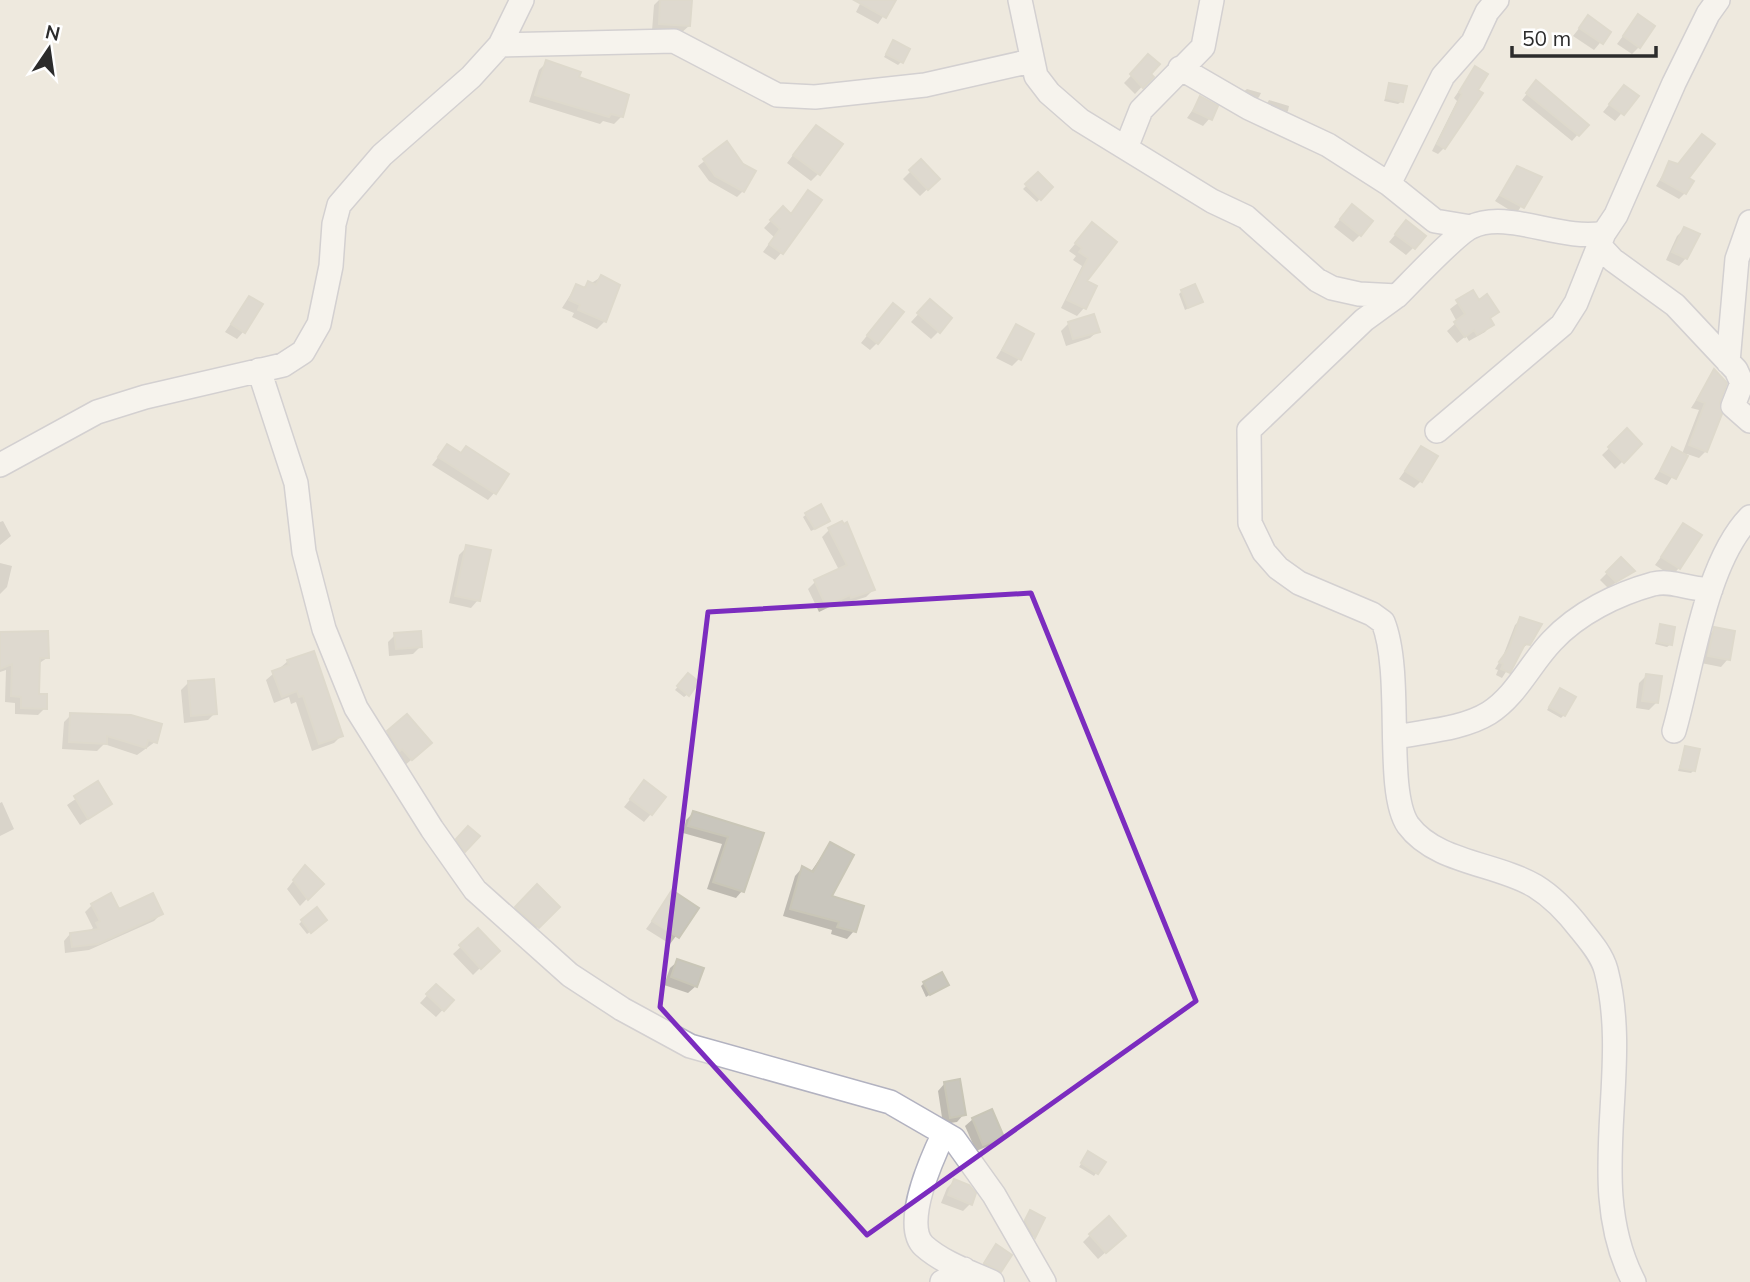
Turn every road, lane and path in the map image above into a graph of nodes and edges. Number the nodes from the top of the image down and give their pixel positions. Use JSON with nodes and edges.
{"nodes":[{"id":1,"x":522,"y":0,"type":"edge"},
{"id":2,"x":1020,"y":0,"type":"edge"},
{"id":3,"x":1212,"y":0,"type":"edge"},
{"id":4,"x":1497,"y":0,"type":"edge"},
{"id":5,"x":1718,"y":0,"type":"edge"},
{"id":6,"x":500,"y":45,"type":"junction"},
{"id":7,"x":1031,"y":61,"type":"junction"},
{"id":8,"x":1180,"y":68,"type":"junction"},
{"id":9,"x":1126,"y":148,"type":"junction"},
{"id":10,"x":1389,"y":184,"type":"junction"},
{"id":11,"x":1750,"y":222,"type":"edge"},
{"id":12,"x":1471,"y":227,"type":"junction"},
{"id":13,"x":1601,"y":239,"type":"junction"},
{"id":14,"x":1397,"y":296,"type":"junction"},
{"id":15,"x":1728,"y":362,"type":"junction"},
{"id":16,"x":259,"y":370,"type":"junction"},
{"id":17,"x":1746,"y":383,"type":"edge"},
{"id":18,"x":1750,"y":421,"type":"edge"},
{"id":19,"x":1437,"y":431,"type":"dead end"},
{"id":20,"x":0,"y":465,"type":"edge"},
{"id":21,"x":1750,"y":517,"type":"edge"},
{"id":22,"x":1711,"y":589,"type":"junction"},
{"id":23,"x":1674,"y":731,"type":"dead end"},
{"id":24,"x":1396,"y":737,"type":"junction"},
{"id":25,"x":944,"y":1133,"type":"junction"},
{"id":26,"x":964,"y":1269,"type":"junction"},
{"id":27,"x":942,"y":1282,"type":"edge"},
{"id":28,"x":992,"y":1282,"type":"edge"},
{"id":29,"x":1044,"y":1282,"type":"edge"},
{"id":30,"x":1634,"y":1282,"type":"edge"}],
"edges":[{"from":1,"to":6,"type":"street"},
{"from":2,"to":7,"type":"street"},
{"from":3,"to":8,"type":"street"},
{"from":4,"to":10,"type":"street"},
{"from":5,"to":13,"type":"street"},
{"from":6,"to":7,"type":"street"},
{"from":6,"to":16,"type":"street"},
{"from":7,"to":9,"type":"street"},
{"from":8,"to":9,"type":"street"},
{"from":8,"to":10,"type":"street"},
{"from":9,"to":14,"type":"street"},
{"from":10,"to":12,"type":"street"},
{"from":11,"to":15,"type":"street"},
{"from":12,"to":13,"type":"street"},
{"from":12,"to":14,"type":"street"},
{"from":13,"to":15,"type":"street"},
{"from":13,"to":19,"type":"street"},
{"from":14,"to":24,"type":"street"},
{"from":15,"to":17,"type":"street"},
{"from":16,"to":20,"type":"street"},
{"from":16,"to":25,"type":"street"},
{"from":17,"to":18,"type":"street"},
{"from":21,"to":22,"type":"street"},
{"from":22,"to":23,"type":"street"},
{"from":22,"to":24,"type":"street"},
{"from":24,"to":30,"type":"street"},
{"from":25,"to":26,"type":"street"},
{"from":25,"to":29,"type":"street"},
{"from":26,"to":27,"type":"street"},
{"from":26,"to":28,"type":"street"}]}
